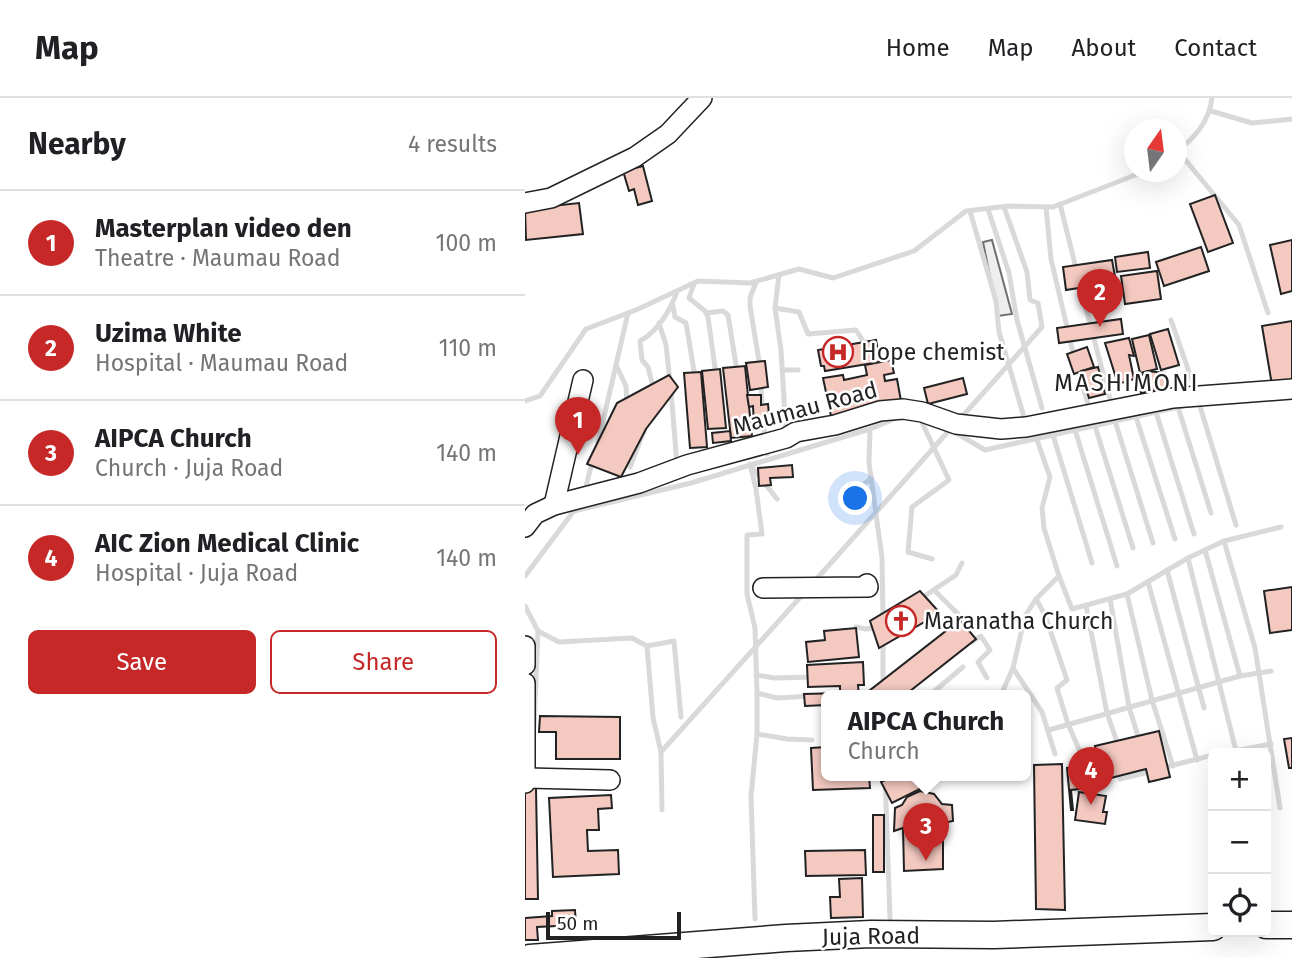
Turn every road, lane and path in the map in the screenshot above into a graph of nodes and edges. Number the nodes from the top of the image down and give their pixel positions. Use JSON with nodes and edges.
{"nodes":[{"id":1,"x":702,"y":98,"type":"edge"},
{"id":2,"x":525,"y":202,"type":"edge"},
{"id":3,"x":583,"y":380,"type":"dead end"},
{"id":4,"x":1292,"y":389,"type":"edge"},
{"id":5,"x":548,"y":507,"type":"junction"},
{"id":6,"x":525,"y":527,"type":"edge"},
{"id":7,"x":867,"y":584,"type":"dead end"},
{"id":8,"x":763,"y":588,"type":"dead end"},
{"id":9,"x":525,"y":646,"type":"edge"},
{"id":10,"x":525,"y":665,"type":"edge"},
{"id":11,"x":525,"y":682,"type":"edge"},
{"id":12,"x":610,"y":780,"type":"dead end"},
{"id":13,"x":526,"y":781,"type":"edge"},
{"id":14,"x":1292,"y":925,"type":"edge"},
{"id":15,"x":1271,"y":926,"type":"edge"},
{"id":16,"x":1208,"y":927,"type":"edge"},
{"id":17,"x":530,"y":958,"type":"edge"}],
"edges":[{"from":1,"to":2,"type":"street"},
{"from":3,"to":5,"type":"street"},
{"from":4,"to":5,"type":"street","name":"Maumau Road"},
{"from":5,"to":6,"type":"street"},
{"from":7,"to":8,"type":"street"},
{"from":9,"to":10,"type":"street"},
{"from":11,"to":13,"type":"street"},
{"from":12,"to":13,"type":"street"},
{"from":14,"to":15,"type":"main road"},
{"from":16,"to":17,"type":"main road","name":"Juja Road"}]}
